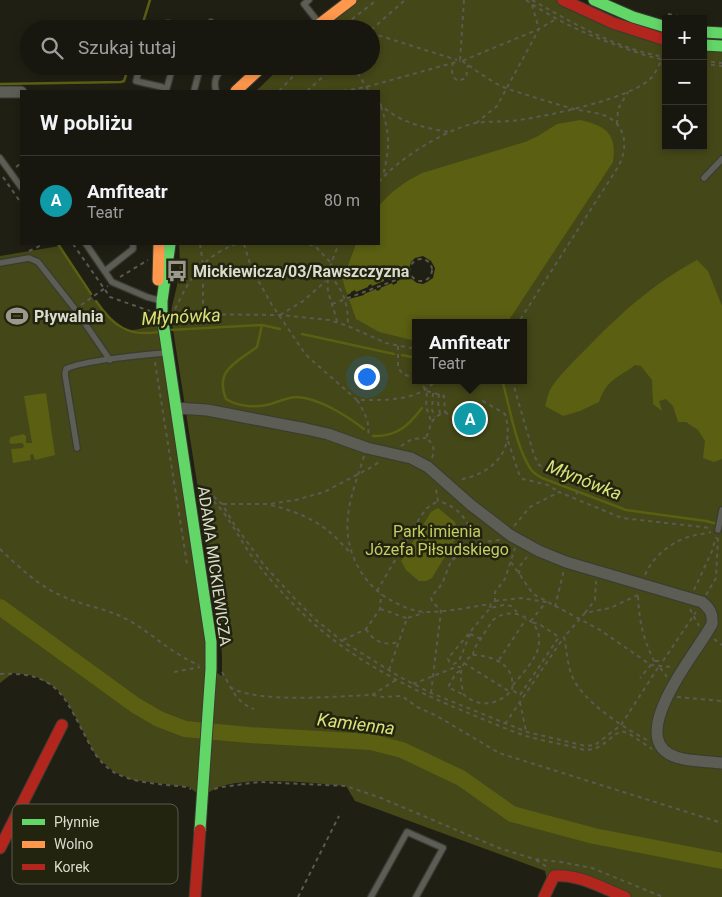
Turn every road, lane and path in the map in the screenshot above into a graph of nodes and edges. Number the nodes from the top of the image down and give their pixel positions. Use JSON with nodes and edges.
{"nodes":[{"id":1,"x":309,"y":0,"type":"edge"},
{"id":2,"x":351,"y":0,"type":"edge"},
{"id":3,"x":377,"y":0,"type":"edge"},
{"id":4,"x":405,"y":0,"type":"edge"},
{"id":5,"x":464,"y":0,"type":"edge"},
{"id":6,"x":526,"y":0,"type":"edge"},
{"id":7,"x":532,"y":0,"type":"edge"},
{"id":8,"x":563,"y":0,"type":"edge"},
{"id":9,"x":594,"y":0,"type":"edge"},
{"id":10,"x":532,"y":5,"type":"junction"},
{"id":11,"x":668,"y":14,"type":"dead end"},
{"id":12,"x":673,"y":15,"type":"edge"},
{"id":13,"x":556,"y":19,"type":"junction"},
{"id":14,"x":313,"y":20,"type":"edge"},
{"id":15,"x":324,"y":20,"type":"edge"},
{"id":16,"x":352,"y":20,"type":"edge"},
{"id":17,"x":380,"y":23,"type":"edge"},
{"id":18,"x":662,"y":26,"type":"edge"},
{"id":19,"x":539,"y":29,"type":"junction"},
{"id":20,"x":707,"y":32,"type":"edge"},
{"id":21,"x":722,"y":33,"type":"edge"},
{"id":22,"x":380,"y":34,"type":"edge"},
{"id":23,"x":662,"y":39,"type":"edge"},
{"id":24,"x":707,"y":45,"type":"edge"},
{"id":25,"x":722,"y":46,"type":"edge"},
{"id":26,"x":662,"y":58,"type":"edge"},
{"id":27,"x":661,"y":60,"type":"joint"},
{"id":28,"x":461,"y":61,"type":"junction"},
{"id":29,"x":453,"y":62,"type":"junction"},
{"id":30,"x":707,"y":63,"type":"edge"},
{"id":31,"x":722,"y":64,"type":"edge"},
{"id":32,"x":468,"y":65,"type":"junction"},
{"id":33,"x":138,"y":75,"type":"edge"},
{"id":34,"x":171,"y":75,"type":"edge"},
{"id":35,"x":198,"y":75,"type":"edge"},
{"id":36,"x":218,"y":75,"type":"edge"},
{"id":37,"x":253,"y":75,"type":"edge"},
{"id":38,"x":265,"y":75,"type":"edge"},
{"id":39,"x":295,"y":75,"type":"edge"},
{"id":40,"x":325,"y":75,"type":"edge"},
{"id":41,"x":359,"y":75,"type":"edge"},
{"id":42,"x":366,"y":87,"type":"junction"},
{"id":43,"x":507,"y":88,"type":"junction"},
{"id":44,"x":165,"y":90,"type":"edge"},
{"id":45,"x":166,"y":90,"type":"edge"},
{"id":46,"x":194,"y":90,"type":"edge"},
{"id":47,"x":216,"y":90,"type":"edge"},
{"id":48,"x":237,"y":90,"type":"edge"},
{"id":49,"x":249,"y":90,"type":"edge"},
{"id":50,"x":281,"y":90,"type":"edge"},
{"id":51,"x":308,"y":90,"type":"edge"},
{"id":52,"x":350,"y":90,"type":"edge"},
{"id":53,"x":368,"y":90,"type":"edge"},
{"id":54,"x":0,"y":92,"type":"edge"},
{"id":55,"x":20,"y":92,"type":"edge"},
{"id":56,"x":628,"y":92,"type":"junction"},
{"id":57,"x":380,"y":104,"type":"edge"},
{"id":58,"x":575,"y":109,"type":"junction"},
{"id":59,"x":476,"y":123,"type":"junction"},
{"id":60,"x":617,"y":124,"type":"junction"},
{"id":61,"x":450,"y":132,"type":"junction"},
{"id":62,"x":0,"y":158,"type":"edge"},
{"id":63,"x":722,"y":159,"type":"edge"},
{"id":64,"x":3,"y":177,"type":"dead end"},
{"id":65,"x":382,"y":177,"type":"junction"},
{"id":66,"x":704,"y":178,"type":"dead end"},
{"id":67,"x":380,"y":180,"type":"edge"},
{"id":68,"x":20,"y":183,"type":"edge"},
{"id":69,"x":20,"y":202,"type":"edge"},
{"id":70,"x":87,"y":245,"type":"edge"},
{"id":71,"x":133,"y":245,"type":"edge"},
{"id":72,"x":159,"y":245,"type":"edge"},
{"id":73,"x":170,"y":245,"type":"edge"},
{"id":74,"x":200,"y":245,"type":"edge"},
{"id":75,"x":228,"y":245,"type":"edge"},
{"id":76,"x":234,"y":245,"type":"edge"},
{"id":77,"x":244,"y":245,"type":"edge"},
{"id":78,"x":311,"y":245,"type":"edge"},
{"id":79,"x":339,"y":245,"type":"edge"},
{"id":80,"x":226,"y":248,"type":"junction"},
{"id":81,"x":149,"y":259,"type":"dead end"},
{"id":82,"x":0,"y":263,"type":"edge"},
{"id":83,"x":331,"y":263,"type":"junction"},
{"id":84,"x":203,"y":264,"type":"junction"},
{"id":85,"x":105,"y":271,"type":"junction"},
{"id":86,"x":330,"y":274,"type":"junction"},
{"id":87,"x":412,"y":274,"type":"junction"},
{"id":88,"x":327,"y":280,"type":"junction"},
{"id":89,"x":112,"y":282,"type":"junction"},
{"id":90,"x":345,"y":298,"type":"junction"},
{"id":91,"x":162,"y":301,"type":"junction"},
{"id":92,"x":332,"y":304,"type":"junction"},
{"id":93,"x":75,"y":309,"type":"junction"},
{"id":94,"x":203,"y":315,"type":"junction"},
{"id":95,"x":280,"y":315,"type":"junction"},
{"id":96,"x":521,"y":319,"type":"edge"},
{"id":97,"x":337,"y":322,"type":"junction"},
{"id":98,"x":348,"y":326,"type":"junction"},
{"id":99,"x":398,"y":346,"type":"junction"},
{"id":100,"x":412,"y":348,"type":"edge"},
{"id":101,"x":168,"y":354,"type":"junction"},
{"id":102,"x":110,"y":360,"type":"junction"},
{"id":103,"x":412,"y":378,"type":"edge"},
{"id":104,"x":422,"y":384,"type":"edge"},
{"id":105,"x":433,"y":384,"type":"edge"},
{"id":106,"x":513,"y":384,"type":"edge"},
{"id":107,"x":425,"y":390,"type":"junction"},
{"id":108,"x":432,"y":393,"type":"junction"},
{"id":109,"x":439,"y":394,"type":"junction"},
{"id":110,"x":357,"y":400,"type":"junction"},
{"id":111,"x":176,"y":408,"type":"junction"},
{"id":112,"x":445,"y":412,"type":"junction"},
{"id":113,"x":440,"y":414,"type":"junction"},
{"id":114,"x":436,"y":417,"type":"junction"},
{"id":115,"x":431,"y":421,"type":"junction"},
{"id":116,"x":508,"y":440,"type":"junction"},
{"id":117,"x":77,"y":448,"type":"dead end"},
{"id":118,"x":367,"y":448,"type":"junction"},
{"id":119,"x":432,"y":471,"type":"junction"},
{"id":120,"x":359,"y":474,"type":"junction"},
{"id":121,"x":187,"y":483,"type":"junction"},
{"id":122,"x":449,"y":484,"type":"junction"},
{"id":123,"x":559,"y":492,"type":"junction"},
{"id":124,"x":575,"y":498,"type":"junction"},
{"id":125,"x":438,"y":501,"type":"junction"},
{"id":126,"x":222,"y":504,"type":"junction"},
{"id":127,"x":269,"y":504,"type":"junction"},
{"id":128,"x":722,"y":513,"type":"edge"},
{"id":129,"x":718,"y":530,"type":"junction"},
{"id":130,"x":471,"y":532,"type":"junction"},
{"id":131,"x":514,"y":537,"type":"junction"},
{"id":132,"x":482,"y":541,"type":"junction"},
{"id":133,"x":0,"y":549,"type":"edge"},
{"id":134,"x":539,"y":551,"type":"junction"},
{"id":135,"x":352,"y":553,"type":"junction"},
{"id":136,"x":451,"y":561,"type":"junction"},
{"id":137,"x":511,"y":562,"type":"junction"},
{"id":138,"x":566,"y":562,"type":"junction"},
{"id":139,"x":519,"y":574,"type":"junction"},
{"id":140,"x":604,"y":574,"type":"junction"},
{"id":141,"x":377,"y":590,"type":"junction"},
{"id":142,"x":640,"y":590,"type":"junction"},
{"id":143,"x":381,"y":594,"type":"junction"},
{"id":144,"x":690,"y":598,"type":"junction"},
{"id":145,"x":495,"y":601,"type":"junction"},
{"id":146,"x":546,"y":602,"type":"junction"},
{"id":147,"x":491,"y":604,"type":"junction"},
{"id":148,"x":555,"y":607,"type":"junction"},
{"id":149,"x":490,"y":608,"type":"junction"},
{"id":150,"x":380,"y":609,"type":"junction"},
{"id":151,"x":441,"y":611,"type":"junction"},
{"id":152,"x":425,"y":612,"type":"junction"},
{"id":153,"x":585,"y":613,"type":"junction"},
{"id":154,"x":519,"y":614,"type":"junction"},
{"id":155,"x":407,"y":618,"type":"junction"},
{"id":156,"x":579,"y":618,"type":"junction"},
{"id":157,"x":526,"y":619,"type":"junction"},
{"id":158,"x":530,"y":622,"type":"junction"},
{"id":159,"x":366,"y":628,"type":"junction"},
{"id":160,"x":470,"y":634,"type":"junction"},
{"id":161,"x":564,"y":638,"type":"junction"},
{"id":162,"x":481,"y":639,"type":"junction"},
{"id":163,"x":342,"y":641,"type":"junction"},
{"id":164,"x":399,"y":642,"type":"junction"},
{"id":165,"x":473,"y":655,"type":"junction"},
{"id":166,"x":499,"y":660,"type":"junction"},
{"id":167,"x":464,"y":663,"type":"junction"},
{"id":168,"x":455,"y":665,"type":"junction"},
{"id":169,"x":651,"y":665,"type":"junction"},
{"id":170,"x":659,"y":666,"type":"junction"},
{"id":171,"x":461,"y":667,"type":"junction"},
{"id":172,"x":684,"y":667,"type":"junction"},
{"id":173,"x":390,"y":670,"type":"junction"},
{"id":174,"x":460,"y":671,"type":"junction"},
{"id":175,"x":174,"y":672,"type":"dead end"},
{"id":176,"x":0,"y":674,"type":"edge"},
{"id":177,"x":215,"y":674,"type":"junction"},
{"id":178,"x":434,"y":675,"type":"junction"},
{"id":179,"x":400,"y":677,"type":"junction"},
{"id":180,"x":640,"y":678,"type":"dead end"},
{"id":181,"x":396,"y":680,"type":"junction"},
{"id":182,"x":413,"y":684,"type":"junction"},
{"id":183,"x":513,"y":685,"type":"junction"},
{"id":184,"x":230,"y":687,"type":"junction"},
{"id":185,"x":512,"y":690,"type":"junction"},
{"id":186,"x":510,"y":692,"type":"junction"},
{"id":187,"x":431,"y":693,"type":"junction"},
{"id":188,"x":372,"y":695,"type":"junction"},
{"id":189,"x":464,"y":695,"type":"junction"},
{"id":190,"x":668,"y":696,"type":"junction"},
{"id":191,"x":722,"y":701,"type":"edge"},
{"id":192,"x":520,"y":702,"type":"junction"},
{"id":193,"x":254,"y":709,"type":"dead end"},
{"id":194,"x":505,"y":724,"type":"junction"},
{"id":195,"x":62,"y":725,"type":"dead end"},
{"id":196,"x":621,"y":725,"type":"junction"},
{"id":197,"x":527,"y":732,"type":"junction"},
{"id":198,"x":657,"y":748,"type":"junction"},
{"id":199,"x":722,"y":763,"type":"edge"},
{"id":200,"x":202,"y":797,"type":"junction"},
{"id":201,"x":22,"y":804,"type":"edge"},
{"id":202,"x":340,"y":816,"type":"dead end"},
{"id":203,"x":722,"y":823,"type":"edge"},
{"id":204,"x":12,"y":824,"type":"edge"},
{"id":205,"x":0,"y":848,"type":"edge"},
{"id":206,"x":554,"y":876,"type":"junction"},
{"id":207,"x":195,"y":897,"type":"edge"},
{"id":208,"x":298,"y":897,"type":"edge"},
{"id":209,"x":371,"y":897,"type":"edge"},
{"id":210,"x":416,"y":897,"type":"edge"},
{"id":211,"x":544,"y":897,"type":"edge"},
{"id":212,"x":625,"y":897,"type":"edge"}],
"edges":[{"from":1,"to":14,"type":"lane"},
{"from":2,"to":15,"type":"street"},
{"from":3,"to":16,"type":"path"},
{"from":4,"to":17,"type":"path"},
{"from":5,"to":28,"type":"path"},
{"from":6,"to":10,"type":"path"},
{"from":7,"to":26,"type":"path"},
{"from":8,"to":23,"type":"street"},
{"from":9,"to":18,"type":"street"},
{"from":10,"to":13,"type":"path"},
{"from":10,"to":19,"type":"path"},
{"from":11,"to":12,"type":"path"},
{"from":13,"to":19,"type":"path"},
{"from":13,"to":27,"type":"path"},
{"from":19,"to":28,"type":"path"},
{"from":19,"to":43,"type":"path"},
{"from":20,"to":21,"type":"street"},
{"from":22,"to":28,"type":"path"},
{"from":24,"to":25,"type":"street"},
{"from":27,"to":56,"type":"path"},
{"from":28,"to":29,"type":"path"},
{"from":28,"to":32,"type":"path"},
{"from":29,"to":32,"type":"path"},
{"from":29,"to":42,"type":"path"},
{"from":30,"to":31,"type":"path"},
{"from":32,"to":43,"type":"path"},
{"from":33,"to":44,"type":"lane"},
{"from":34,"to":45,"type":"lane"},
{"from":35,"to":46,"type":"lane"},
{"from":36,"to":47,"type":"lane"},
{"from":37,"to":48,"type":"street"},
{"from":38,"to":49,"type":"street"},
{"from":39,"to":50,"type":"path"},
{"from":40,"to":51,"type":"path"},
{"from":41,"to":42,"type":"path"},
{"from":42,"to":52,"type":"path"},
{"from":42,"to":53,"type":"path"},
{"from":43,"to":58,"type":"path"},
{"from":43,"to":59,"type":"path"},
{"from":54,"to":55,"type":"street"},
{"from":56,"to":58,"type":"path"},
{"from":56,"to":60,"type":"path"},
{"from":57,"to":61,"type":"path"},
{"from":57,"to":65,"type":"path"},
{"from":58,"to":59,"type":"path"},
{"from":58,"to":60,"type":"path"},
{"from":59,"to":61,"type":"path"},
{"from":60,"to":96,"type":"path"},
{"from":61,"to":65,"type":"path"},
{"from":62,"to":68,"type":"lane"},
{"from":63,"to":66,"type":"lane"},
{"from":64,"to":69,"type":"path"},
{"from":65,"to":67,"type":"path"},
{"from":70,"to":85,"type":"lane"},
{"from":71,"to":85,"type":"lane"},
{"from":72,"to":91,"type":"street","name":"ADAMA MICKIEWICZA"},
{"from":73,"to":91,"type":"street","name":"ADAMA MICKIEWICZA"},
{"from":74,"to":84,"type":"path"},
{"from":75,"to":80,"type":"path"},
{"from":76,"to":80,"type":"path"},
{"from":77,"to":95,"type":"path"},
{"from":78,"to":83,"type":"path"},
{"from":79,"to":83,"type":"path"},
{"from":80,"to":84,"type":"path"},
{"from":81,"to":89,"type":"path"},
{"from":82,"to":93,"type":"lane"},
{"from":83,"to":86,"type":"path"},
{"from":84,"to":94,"type":"path"},
{"from":84,"to":94,"type":"path"},
{"from":85,"to":89,"type":"lane"},
{"from":86,"to":88,"type":"path"},
{"from":86,"to":90,"type":"path"},
{"from":87,"to":87,"type":"path"},
{"from":87,"to":90,"type":"path"},
{"from":88,"to":92,"type":"path"},
{"from":88,"to":95,"type":"path"},
{"from":89,"to":91,"type":"lane"},
{"from":89,"to":93,"type":"path"},
{"from":90,"to":92,"type":"path"},
{"from":90,"to":98,"type":"path"},
{"from":91,"to":101,"type":"street","name":"ADAMA MICKIEWICZA"},
{"from":92,"to":97,"type":"path"},
{"from":93,"to":102,"type":"lane"},
{"from":94,"to":95,"type":"path"},
{"from":95,"to":97,"type":"path"},
{"from":95,"to":110,"type":"path"},
{"from":97,"to":98,"type":"path"},
{"from":98,"to":99,"type":"path"},
{"from":99,"to":100,"type":"path"},
{"from":99,"to":103,"type":"path"},
{"from":101,"to":102,"type":"lane"},
{"from":101,"to":111,"type":"street","name":"ADAMA MICKIEWICZA"},
{"from":102,"to":117,"type":"lane"},
{"from":104,"to":107,"type":"path"},
{"from":105,"to":107,"type":"path"},
{"from":106,"to":124,"type":"path"},
{"from":107,"to":108,"type":"path"},
{"from":107,"to":110,"type":"path"},
{"from":107,"to":115,"type":"path"},
{"from":108,"to":109,"type":"path"},
{"from":108,"to":114,"type":"path"},
{"from":109,"to":112,"type":"path"},
{"from":109,"to":113,"type":"path"},
{"from":110,"to":118,"type":"path"},
{"from":111,"to":118,"type":"street"},
{"from":111,"to":121,"type":"street","name":"ADAMA MICKIEWICZA"},
{"from":112,"to":113,"type":"path"},
{"from":112,"to":116,"type":"path"},
{"from":113,"to":114,"type":"path"},
{"from":114,"to":115,"type":"path"},
{"from":115,"to":119,"type":"path"},
{"from":116,"to":122,"type":"path"},
{"from":116,"to":123,"type":"path"},
{"from":118,"to":119,"type":"street"},
{"from":118,"to":120,"type":"path"},
{"from":119,"to":122,"type":"street"},
{"from":119,"to":125,"type":"path"},
{"from":120,"to":127,"type":"path"},
{"from":120,"to":135,"type":"path"},
{"from":121,"to":126,"type":"path"},
{"from":121,"to":177,"type":"street","name":"ADAMA MICKIEWICZA"},
{"from":121,"to":181,"type":"path"},
{"from":122,"to":131,"type":"street"},
{"from":123,"to":124,"type":"path"},
{"from":123,"to":131,"type":"path"},
{"from":124,"to":129,"type":"path"},
{"from":125,"to":130,"type":"path"},
{"from":125,"to":141,"type":"path"},
{"from":126,"to":127,"type":"path"},
{"from":126,"to":163,"type":"path"},
{"from":127,"to":135,"type":"path"},
{"from":128,"to":129,"type":"lane"},
{"from":129,"to":142,"type":"path"},
{"from":129,"to":144,"type":"path"},
{"from":130,"to":132,"type":"path"},
{"from":130,"to":136,"type":"path"},
{"from":131,"to":132,"type":"path"},
{"from":131,"to":134,"type":"street"},
{"from":131,"to":137,"type":"path"},
{"from":132,"to":136,"type":"path"},
{"from":133,"to":175,"type":"path"},
{"from":134,"to":138,"type":"street"},
{"from":134,"to":139,"type":"path"},
{"from":135,"to":141,"type":"path"},
{"from":136,"to":151,"type":"path"},
{"from":137,"to":139,"type":"path"},
{"from":137,"to":145,"type":"path"},
{"from":138,"to":140,"type":"street"},
{"from":138,"to":148,"type":"path"},
{"from":139,"to":146,"type":"path"},
{"from":140,"to":142,"type":"street"},
{"from":140,"to":153,"type":"path"},
{"from":141,"to":143,"type":"path"},
{"from":142,"to":144,"type":"street"},
{"from":142,"to":153,"type":"path"},
{"from":142,"to":169,"type":"path"},
{"from":143,"to":150,"type":"path"},
{"from":143,"to":152,"type":"path"},
{"from":144,"to":172,"type":"street"},
{"from":145,"to":146,"type":"path"},
{"from":145,"to":147,"type":"path"},
{"from":146,"to":148,"type":"path"},
{"from":146,"to":158,"type":"path"},
{"from":147,"to":149,"type":"path"},
{"from":147,"to":151,"type":"path"},
{"from":148,"to":156,"type":"path"},
{"from":149,"to":154,"type":"path"},
{"from":149,"to":160,"type":"path"},
{"from":150,"to":155,"type":"path"},
{"from":150,"to":159,"type":"path"},
{"from":151,"to":152,"type":"path"},
{"from":151,"to":178,"type":"path"},
{"from":152,"to":155,"type":"path"},
{"from":153,"to":156,"type":"path"},
{"from":154,"to":157,"type":"path"},
{"from":154,"to":162,"type":"path"},
{"from":155,"to":164,"type":"path"},
{"from":156,"to":161,"type":"path"},
{"from":156,"to":169,"type":"path"},
{"from":157,"to":158,"type":"path"},
{"from":157,"to":166,"type":"path"},
{"from":158,"to":183,"type":"path"},
{"from":158,"to":185,"type":"path"},
{"from":159,"to":163,"type":"path"},
{"from":159,"to":164,"type":"path"},
{"from":160,"to":162,"type":"path"},
{"from":160,"to":168,"type":"path"},
{"from":160,"to":168,"type":"path"},
{"from":161,"to":192,"type":"path"},
{"from":161,"to":196,"type":"path"},
{"from":162,"to":165,"type":"path"},
{"from":163,"to":173,"type":"path"},
{"from":164,"to":173,"type":"path"},
{"from":165,"to":166,"type":"path"},
{"from":165,"to":167,"type":"path"},
{"from":166,"to":183,"type":"path"},
{"from":167,"to":171,"type":"path"},
{"from":167,"to":186,"type":"path"},
{"from":168,"to":171,"type":"path"},
{"from":168,"to":178,"type":"path"},
{"from":169,"to":170,"type":"path"},
{"from":169,"to":180,"type":"path"},
{"from":170,"to":172,"type":"path"},
{"from":170,"to":196,"type":"path"},
{"from":171,"to":174,"type":"path"},
{"from":172,"to":190,"type":"street"},
{"from":173,"to":179,"type":"path"},
{"from":174,"to":189,"type":"path"},
{"from":174,"to":189,"type":"path"},
{"from":176,"to":200,"type":"path"},
{"from":177,"to":184,"type":"path"},
{"from":177,"to":200,"type":"street","name":"ADAMA MICKIEWICZA"},
{"from":178,"to":182,"type":"path"},
{"from":178,"to":187,"type":"path"},
{"from":179,"to":181,"type":"path"},
{"from":179,"to":182,"type":"path"},
{"from":181,"to":188,"type":"path"},
{"from":181,"to":198,"type":"path"},
{"from":182,"to":187,"type":"path"},
{"from":183,"to":185,"type":"path"},
{"from":184,"to":188,"type":"path"},
{"from":184,"to":193,"type":"path"},
{"from":185,"to":186,"type":"path"},
{"from":186,"to":189,"type":"path"},
{"from":187,"to":194,"type":"path"},
{"from":188,"to":203,"type":"path"},
{"from":190,"to":191,"type":"path"},
{"from":190,"to":198,"type":"street"},
{"from":192,"to":194,"type":"path"},
{"from":192,"to":197,"type":"path"},
{"from":194,"to":197,"type":"path"},
{"from":195,"to":201,"type":"street"},
{"from":196,"to":197,"type":"path"},
{"from":196,"to":198,"type":"path"},
{"from":198,"to":199,"type":"street"},
{"from":200,"to":206,"type":"path"},
{"from":200,"to":207,"type":"street","name":"ADAMA MICKIEWICZA"},
{"from":202,"to":208,"type":"path"},
{"from":204,"to":205,"type":"street"},
{"from":206,"to":211,"type":"street"},
{"from":206,"to":212,"type":"street"},
{"from":209,"to":210,"type":"lane"}]}
